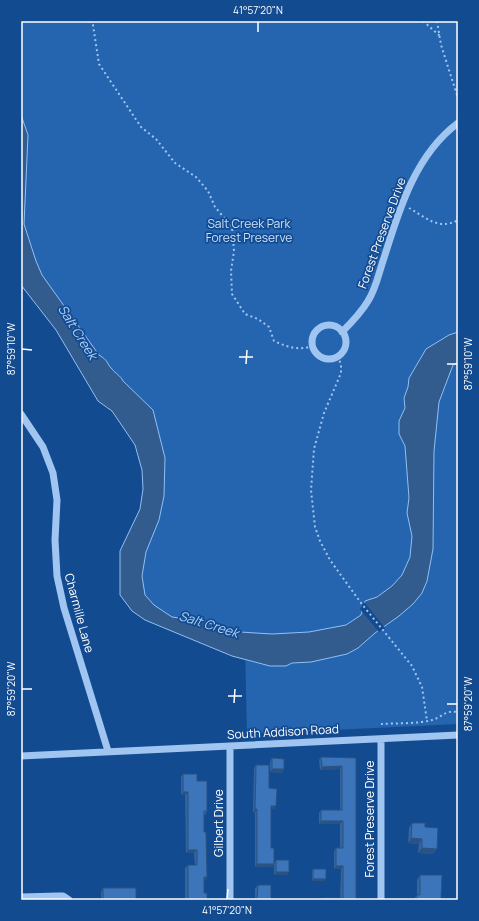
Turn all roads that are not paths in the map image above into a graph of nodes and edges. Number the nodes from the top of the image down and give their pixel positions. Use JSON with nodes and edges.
{"nodes":[{"id":1,"x":458,"y":123,"type":"edge"},
{"id":2,"x":342,"y":332,"type":"junction"},
{"id":3,"x":21,"y":414,"type":"edge"},
{"id":4,"x":458,"y":735,"type":"edge"},
{"id":5,"x":381,"y":739,"type":"junction"},
{"id":6,"x":230,"y":746,"type":"junction"},
{"id":7,"x":108,"y":751,"type":"junction"},
{"id":8,"x":21,"y":756,"type":"edge"},
{"id":9,"x":21,"y":897,"type":"edge"},
{"id":10,"x":69,"y":899,"type":"edge"},
{"id":11,"x":230,"y":900,"type":"edge"},
{"id":12,"x":381,"y":900,"type":"edge"}],
"edges":[{"from":1,"to":2,"type":"street","name":"Forest Preserve Drive"},
{"from":2,"to":2,"type":"street"},
{"from":3,"to":7,"type":"street","name":"Charmille Lane"},
{"from":4,"to":5,"type":"street","name":"South Addison Road"},
{"from":5,"to":6,"type":"street","name":"South Addison Road"},
{"from":5,"to":12,"type":"street","name":"Forest Preserve Drive"},
{"from":6,"to":7,"type":"street","name":"South Addison Road"},
{"from":6,"to":11,"type":"street","name":"Gilbert Drive"},
{"from":7,"to":8,"type":"street","name":"South Addison Road"},
{"from":9,"to":10,"type":"street"}]}
